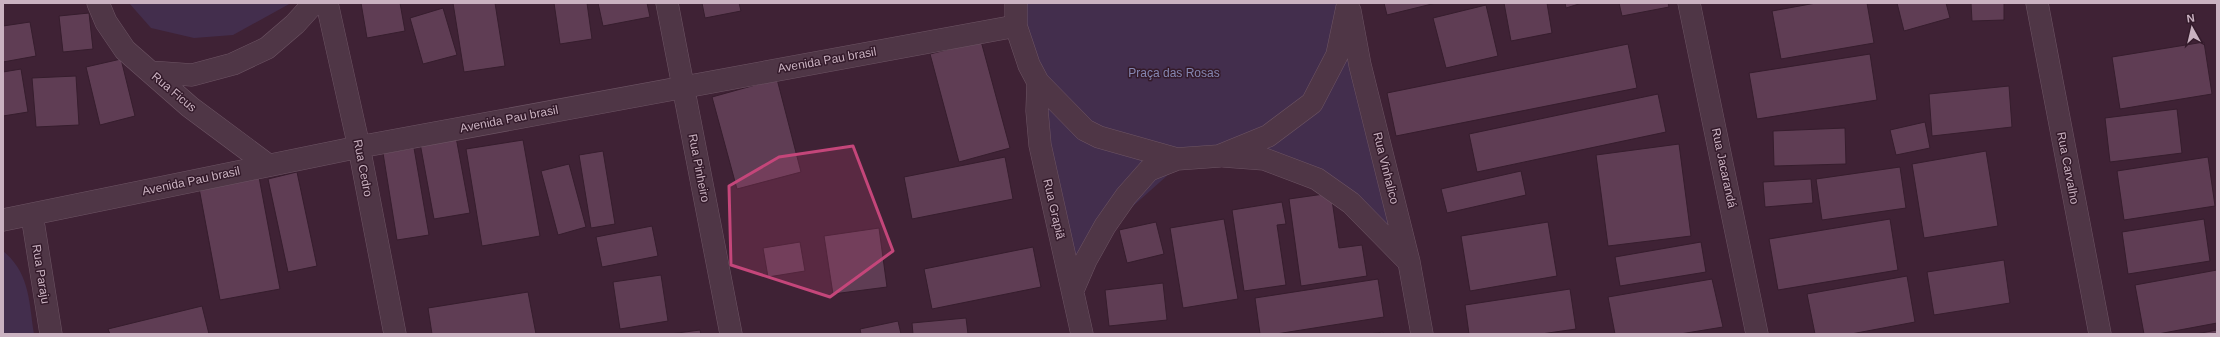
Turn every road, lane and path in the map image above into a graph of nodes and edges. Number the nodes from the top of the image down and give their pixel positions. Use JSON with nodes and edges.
{"nodes":[{"id":1,"x":98,"y":3,"type":"edge"},
{"id":2,"x":314,"y":3,"type":"edge"},
{"id":3,"x":327,"y":3,"type":"edge"},
{"id":4,"x":667,"y":3,"type":"edge"},
{"id":5,"x":1016,"y":3,"type":"edge"},
{"id":6,"x":1348,"y":3,"type":"edge"},
{"id":7,"x":1689,"y":3,"type":"edge"},
{"id":8,"x":2037,"y":3,"type":"edge"},
{"id":9,"x":1016,"y":26,"type":"junction"},
{"id":10,"x":150,"y":72,"type":"junction"},
{"id":11,"x":1038,"y":82,"type":"junction"},
{"id":12,"x":683,"y":86,"type":"junction"},
{"id":13,"x":359,"y":147,"type":"junction"},
{"id":14,"x":1219,"y":156,"type":"junction"},
{"id":15,"x":1177,"y":159,"type":"junction"},
{"id":16,"x":268,"y":165,"type":"junction"},
{"id":17,"x":32,"y":214,"type":"junction"},
{"id":18,"x":3,"y":220,"type":"edge"},
{"id":19,"x":1409,"y":262,"type":"junction"},
{"id":20,"x":1073,"y":290,"type":"junction"},
{"id":21,"x":50,"y":334,"type":"edge"},
{"id":22,"x":395,"y":334,"type":"edge"},
{"id":23,"x":731,"y":334,"type":"edge"},
{"id":24,"x":1082,"y":334,"type":"edge"},
{"id":25,"x":1422,"y":334,"type":"edge"},
{"id":26,"x":1758,"y":334,"type":"edge"},
{"id":27,"x":2100,"y":334,"type":"edge"}],
"edges":[{"from":1,"to":10,"type":"street","name":"Rua Ficus"},
{"from":2,"to":10,"type":"street"},
{"from":3,"to":13,"type":"street","name":"Rua Cedro"},
{"from":4,"to":12,"type":"street","name":"Rua Pinheiro"},
{"from":5,"to":9,"type":"street"},
{"from":6,"to":14,"type":"street"},
{"from":6,"to":19,"type":"street","name":"Rua Vinhalico"},
{"from":7,"to":26,"type":"street","name":"Rua Jacarandá"},
{"from":8,"to":27,"type":"street","name":"Rua Carvalho"},
{"from":9,"to":11,"type":"street"},
{"from":9,"to":12,"type":"street","name":"Avenida Pau brasil"},
{"from":10,"to":16,"type":"street","name":"Rua Ficus"},
{"from":11,"to":15,"type":"street"},
{"from":11,"to":20,"type":"street","name":"Rua Grapiã"},
{"from":12,"to":13,"type":"street","name":"Avenida Pau brasil"},
{"from":12,"to":23,"type":"street","name":"Rua Pinheiro"},
{"from":13,"to":16,"type":"street","name":"Avenida Pau brasil"},
{"from":13,"to":22,"type":"street","name":"Rua Cedro"},
{"from":14,"to":15,"type":"street"},
{"from":14,"to":19,"type":"street"},
{"from":15,"to":20,"type":"street"},
{"from":16,"to":17,"type":"street","name":"Avenida Pau brasil"},
{"from":17,"to":18,"type":"street","name":"Avenida Pau brasil"},
{"from":17,"to":21,"type":"street","name":"Rua Paraju"},
{"from":19,"to":25,"type":"street","name":"Rua Vinhalico"},
{"from":20,"to":24,"type":"street","name":"Rua Grapiã"}]}
